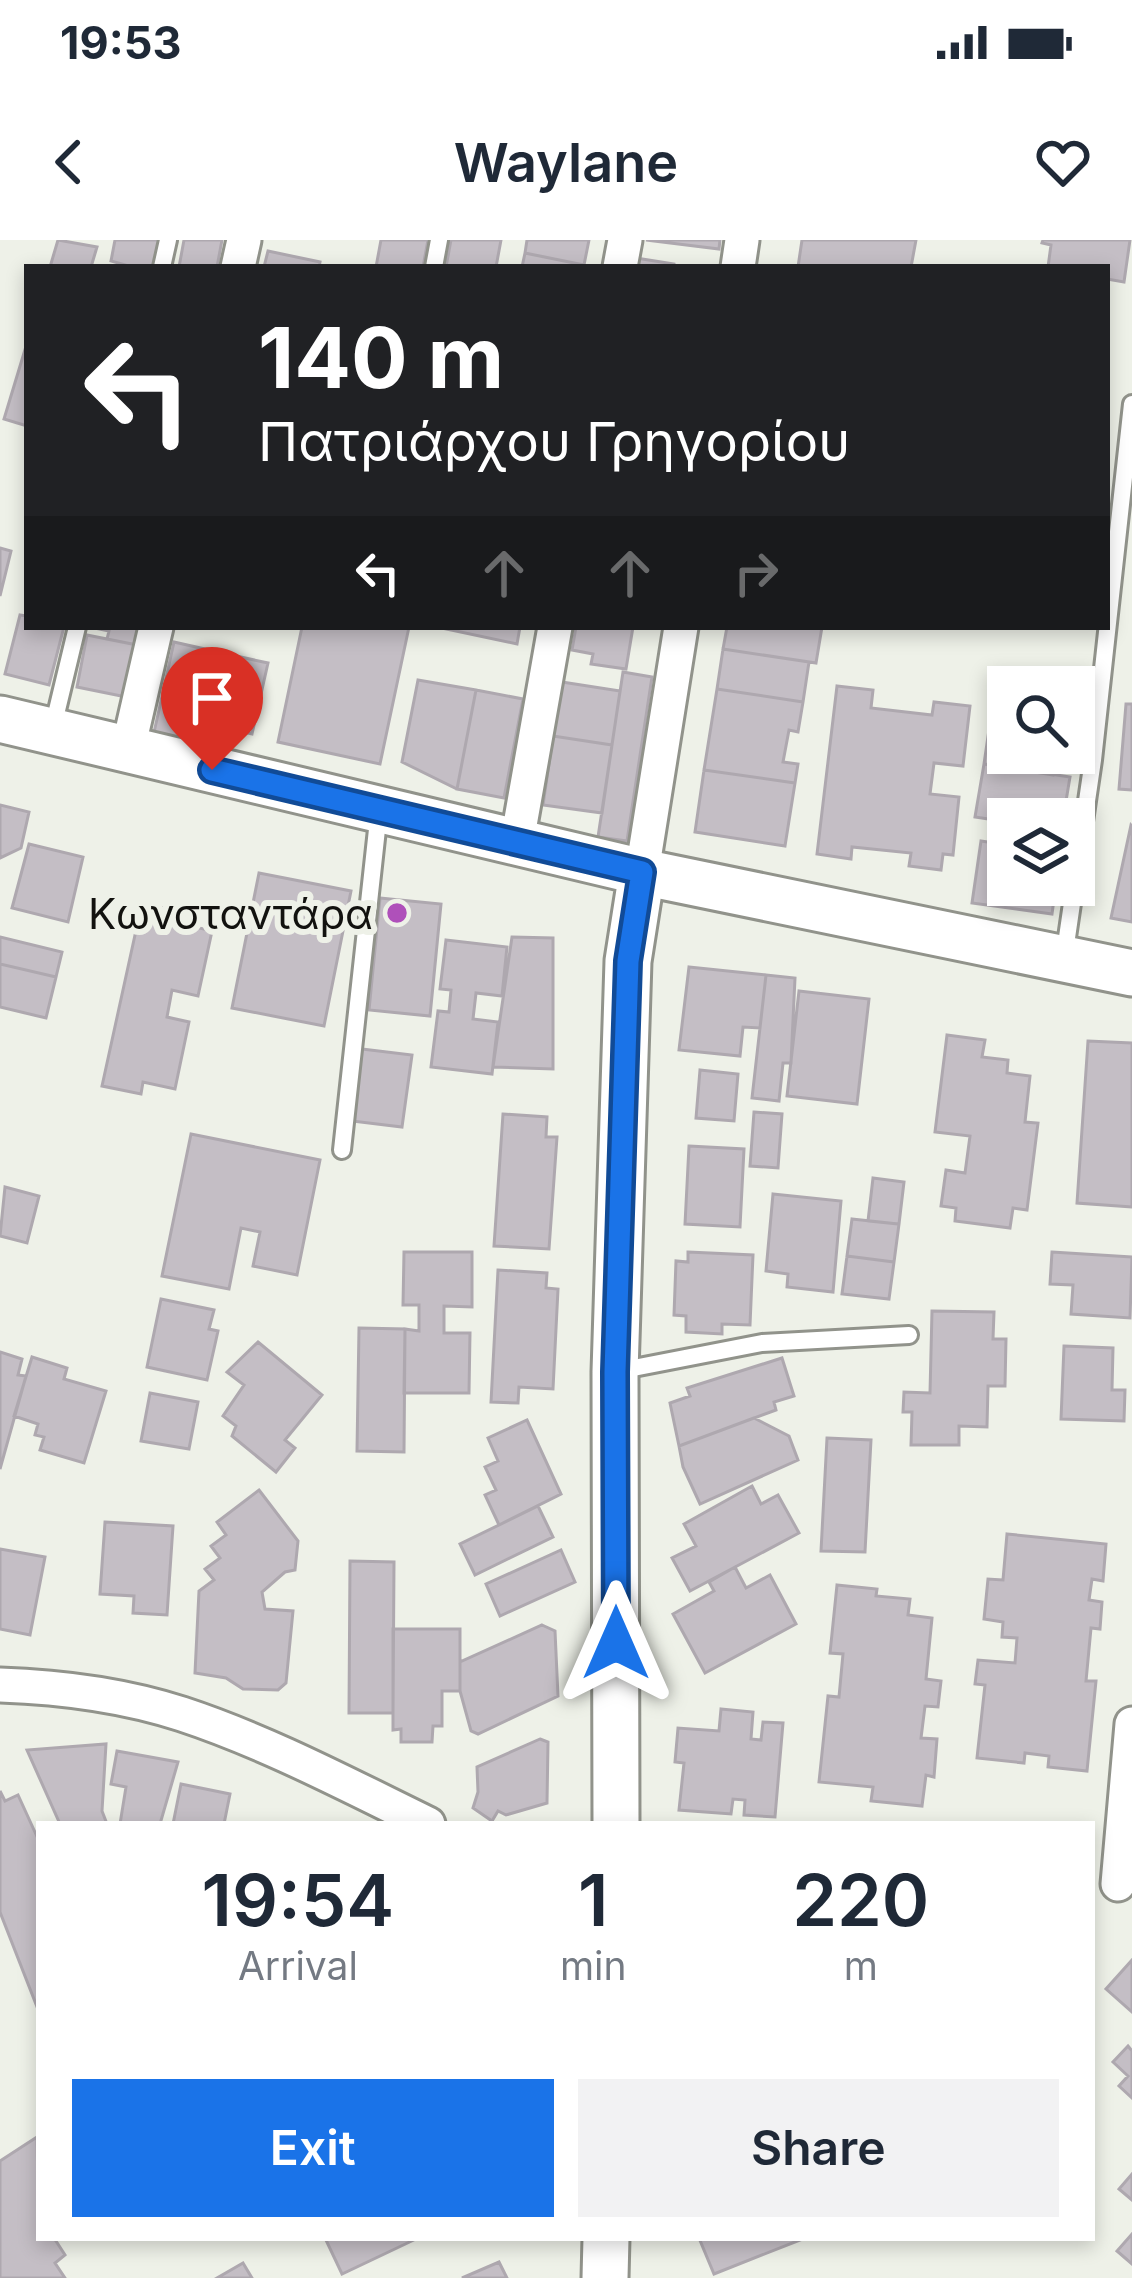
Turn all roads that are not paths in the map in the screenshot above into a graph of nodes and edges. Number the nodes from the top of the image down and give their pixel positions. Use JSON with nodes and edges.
{"nodes":[{"id":1,"x":1132,"y":404,"type":"edge"},
{"id":2,"x":1110,"y":608,"type":"edge"},
{"id":3,"x":75,"y":630,"type":"edge"},
{"id":4,"x":155,"y":630,"type":"edge"},
{"id":5,"x":554,"y":630,"type":"edge"},
{"id":6,"x":681,"y":630,"type":"edge"},
{"id":7,"x":1108,"y":630,"type":"edge"},
{"id":8,"x":0,"y":719,"type":"edge"},
{"id":9,"x":52,"y":731,"type":"junction"},
{"id":10,"x":128,"y":749,"type":"junction"},
{"id":11,"x":380,"y":810,"type":"junction"},
{"id":12,"x":517,"y":842,"type":"junction"},
{"id":13,"x":642,"y":872,"type":"junction"},
{"id":14,"x":1064,"y":959,"type":"junction"},
{"id":15,"x":1132,"y":973,"type":"edge"},
{"id":16,"x":342,"y":1150,"type":"dead end"},
{"id":17,"x":908,"y":1335,"type":"dead end"},
{"id":18,"x":615,"y":1372,"type":"junction"},
{"id":19,"x":0,"y":1685,"type":"edge"},
{"id":20,"x":1132,"y":1724,"type":"edge"},
{"id":21,"x":422,"y":1821,"type":"edge"},
{"id":22,"x":616,"y":1821,"type":"edge"},
{"id":23,"x":1114,"y":1884,"type":"edge"},
{"id":24,"x":606,"y":2241,"type":"edge"},
{"id":25,"x":604,"y":2278,"type":"edge"}],
"edges":[{"from":1,"to":2,"type":"lane"},
{"from":3,"to":9,"type":"lane"},
{"from":4,"to":10,"type":"street"},
{"from":5,"to":12,"type":"street"},
{"from":6,"to":13,"type":"street"},
{"from":7,"to":14,"type":"lane"},
{"from":8,"to":9,"type":"street"},
{"from":9,"to":10,"type":"street"},
{"from":10,"to":11,"type":"street"},
{"from":11,"to":12,"type":"street"},
{"from":11,"to":16,"type":"lane"},
{"from":12,"to":13,"type":"street"},
{"from":13,"to":14,"type":"street"},
{"from":13,"to":18,"type":"street"},
{"from":14,"to":15,"type":"street"},
{"from":17,"to":18,"type":"lane"},
{"from":18,"to":22,"type":"street"},
{"from":19,"to":21,"type":"street"},
{"from":20,"to":23,"type":"street"},
{"from":24,"to":25,"type":"street"}]}
